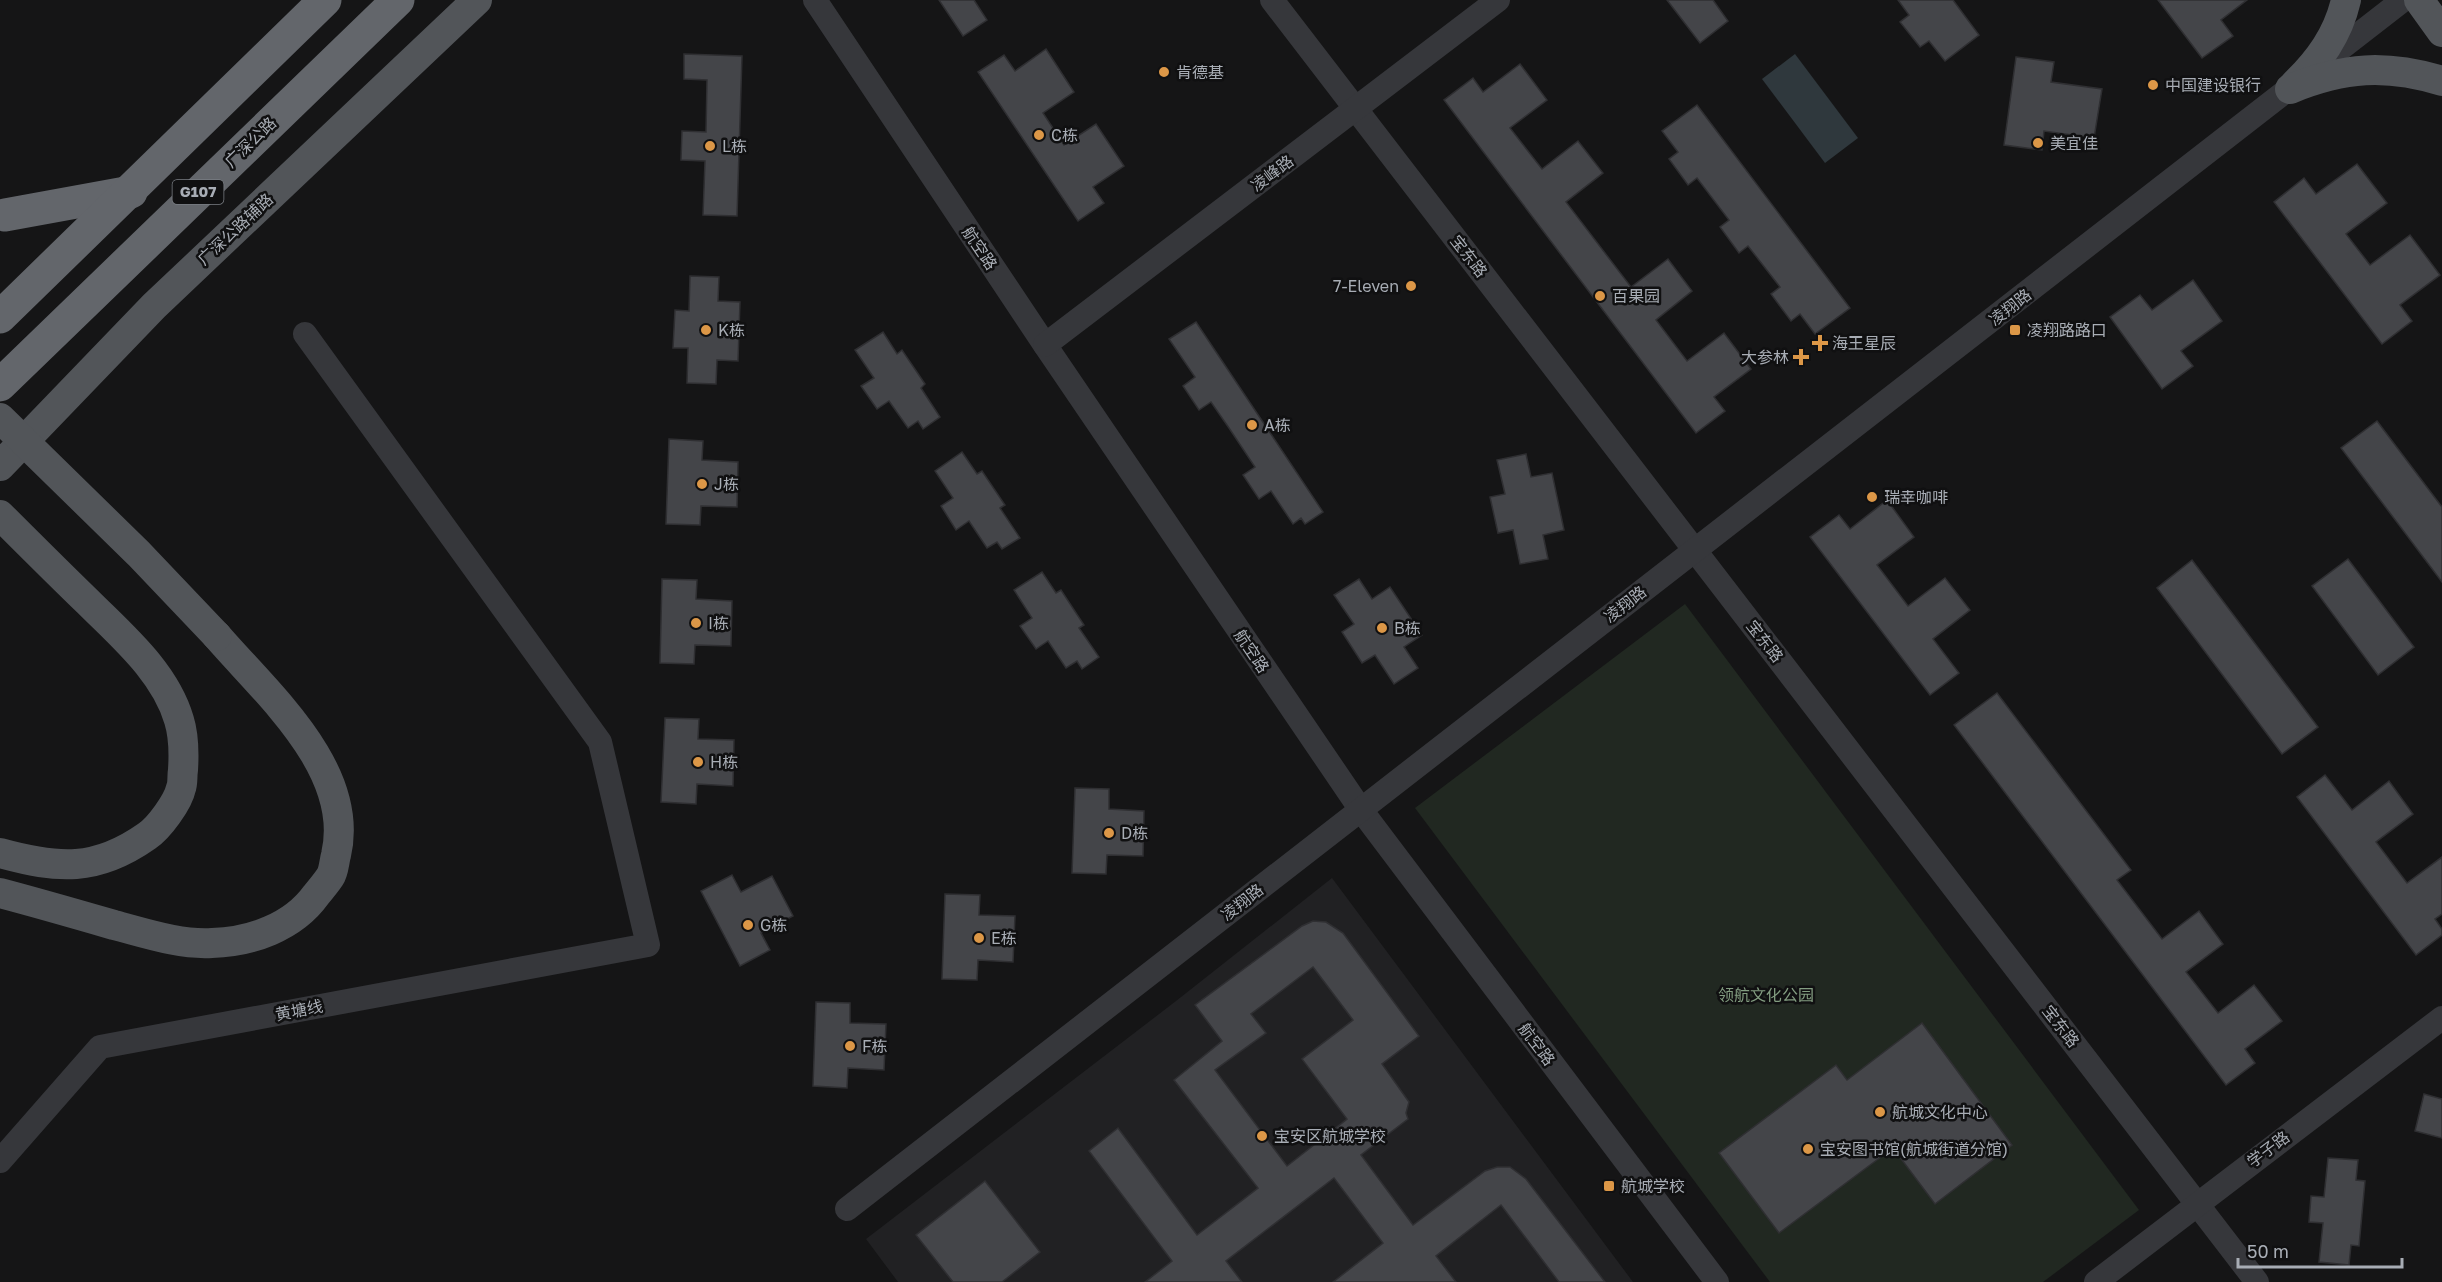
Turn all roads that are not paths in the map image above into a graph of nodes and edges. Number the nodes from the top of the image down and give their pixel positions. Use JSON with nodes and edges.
{"nodes":[{"id":1,"x":325,"y":0,"type":"edge"},
{"id":2,"x":398,"y":0,"type":"edge"},
{"id":3,"x":477,"y":0,"type":"edge"},
{"id":4,"x":815,"y":0,"type":"edge"},
{"id":5,"x":1272,"y":0,"type":"edge"},
{"id":6,"x":1498,"y":0,"type":"edge"},
{"id":7,"x":2346,"y":0,"type":"edge"},
{"id":8,"x":2403,"y":0,"type":"edge"},
{"id":9,"x":2419,"y":0,"type":"edge"},
{"id":10,"x":2442,"y":32,"type":"edge"},
{"id":11,"x":2442,"y":81,"type":"edge"},
{"id":12,"x":2290,"y":89,"type":"junction"},
{"id":13,"x":1356,"y":109,"type":"junction"},
{"id":14,"x":131,"y":192,"type":"junction"},
{"id":15,"x":2,"y":217,"type":"edge"},
{"id":16,"x":0,"y":317,"type":"edge"},
{"id":17,"x":305,"y":334,"type":"dead end"},
{"id":18,"x":1045,"y":345,"type":"junction"},
{"id":19,"x":0,"y":385,"type":"edge"},
{"id":20,"x":0,"y":418,"type":"edge"},
{"id":21,"x":0,"y":466,"type":"edge"},
{"id":22,"x":0,"y":515,"type":"edge"},
{"id":23,"x":1695,"y":550,"type":"junction"},
{"id":24,"x":1361,"y":810,"type":"junction"},
{"id":25,"x":0,"y":853,"type":"edge"},
{"id":26,"x":0,"y":893,"type":"edge"},
{"id":27,"x":2442,"y":1018,"type":"edge"},
{"id":28,"x":0,"y":1161,"type":"edge"},
{"id":29,"x":2197,"y":1203,"type":"junction"},
{"id":30,"x":847,"y":1209,"type":"dead end"},
{"id":31,"x":1717,"y":1282,"type":"edge"},
{"id":32,"x":2096,"y":1282,"type":"edge"},
{"id":33,"x":2257,"y":1282,"type":"edge"}],
"edges":[{"from":1,"to":14,"type":"highway","number":"G107"},
{"from":2,"to":19,"type":"highway","name":"广深公路","number":"G107"},
{"from":3,"to":21,"type":"main road","name":"广深公路辅路"},
{"from":4,"to":18,"type":"street","name":"航空路"},
{"from":5,"to":13,"type":"street","name":"宝东路"},
{"from":6,"to":13,"type":"street","name":"凌峰路"},
{"from":7,"to":12,"type":"main road"},
{"from":8,"to":12,"type":"street","name":"凌翔路"},
{"from":9,"to":10,"type":"main road"},
{"from":11,"to":12,"type":"main road"},
{"from":12,"to":23,"type":"street","name":"凌翔路"},
{"from":13,"to":18,"type":"street","name":"凌峰路"},
{"from":13,"to":23,"type":"street","name":"宝东路"},
{"from":14,"to":15,"type":"highway"},
{"from":14,"to":16,"type":"highway","number":"G107"},
{"from":17,"to":28,"type":"street","name":"黄塘线"},
{"from":18,"to":24,"type":"street","name":"航空路"},
{"from":20,"to":26,"type":"main road","bridge":true},
{"from":22,"to":25,"type":"main road"},
{"from":23,"to":24,"type":"street","name":"凌翔路"},
{"from":23,"to":29,"type":"street","name":"宝东路"},
{"from":24,"to":30,"type":"street","name":"凌翔路"},
{"from":24,"to":31,"type":"street","name":"航空路"},
{"from":27,"to":29,"type":"street","name":"学子路"},
{"from":29,"to":32,"type":"street","name":"学子路"},
{"from":29,"to":33,"type":"street","name":"宝东路"}]}
